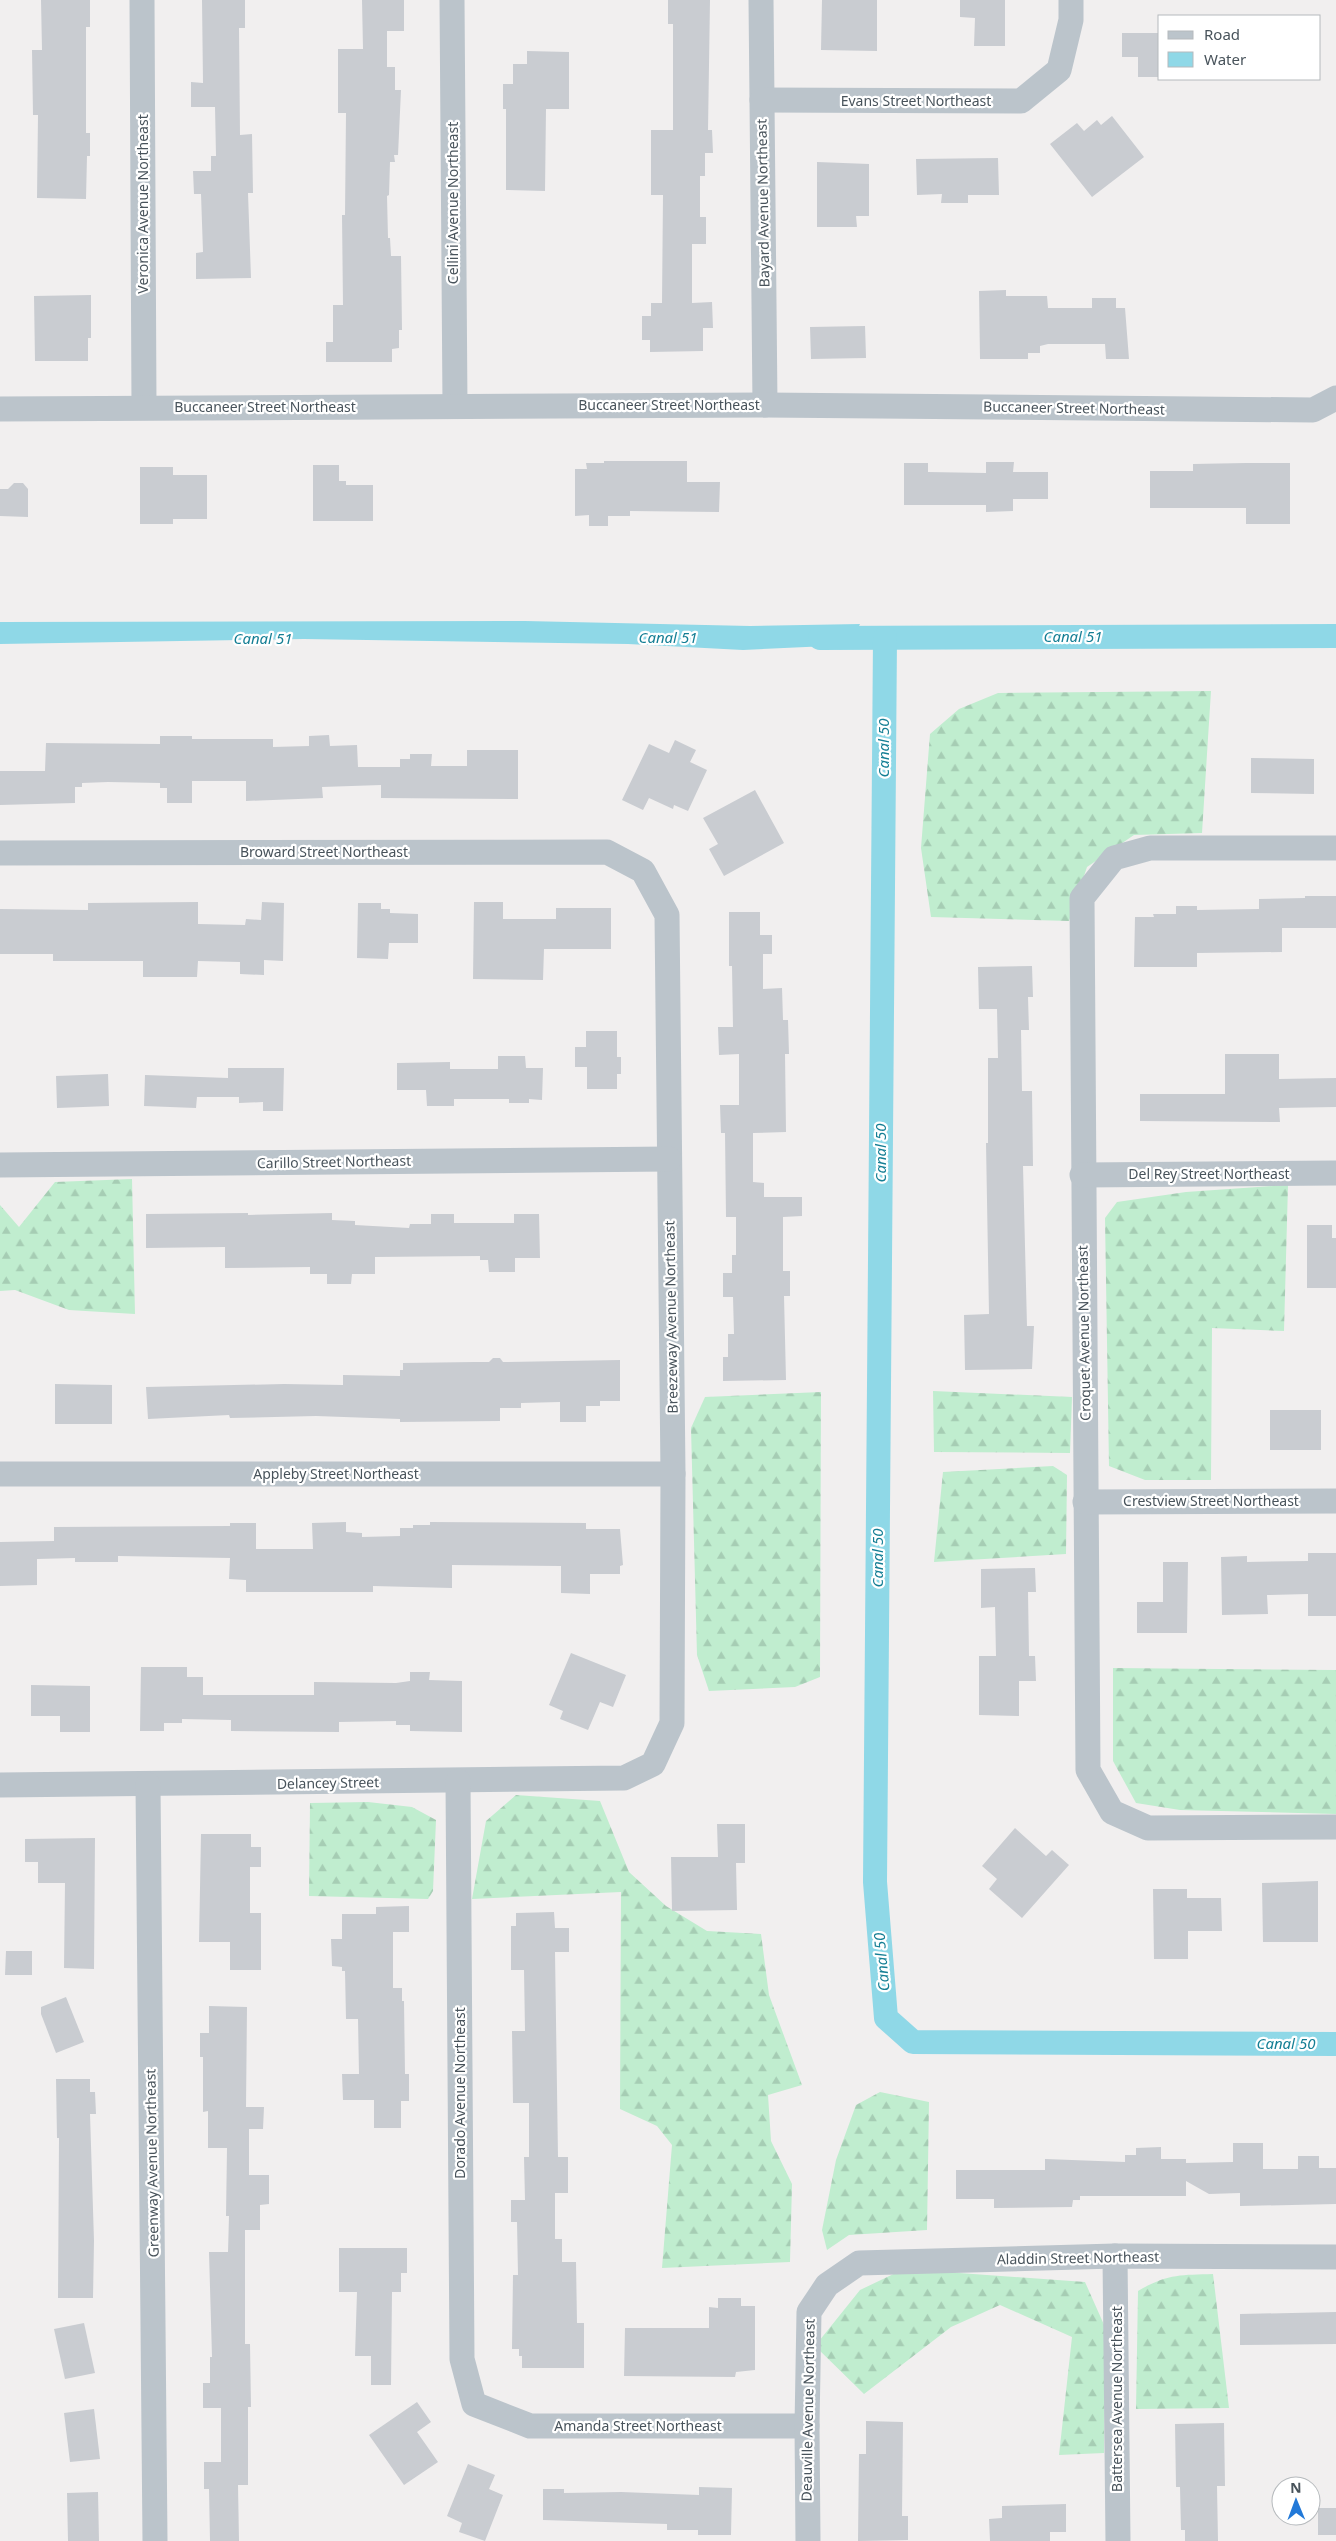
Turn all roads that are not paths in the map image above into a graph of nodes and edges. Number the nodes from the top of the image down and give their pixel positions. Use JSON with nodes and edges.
{"nodes":[{"id":1,"x":142,"y":0,"type":"edge"},
{"id":2,"x":452,"y":0,"type":"edge"},
{"id":3,"x":761,"y":0,"type":"edge"},
{"id":4,"x":1071,"y":0,"type":"edge"},
{"id":5,"x":762,"y":100,"type":"junction"},
{"id":6,"x":1336,"y":398,"type":"edge"},
{"id":7,"x":765,"y":405,"type":"junction"},
{"id":8,"x":454,"y":406,"type":"junction"},
{"id":9,"x":144,"y":407,"type":"junction"},
{"id":10,"x":0,"y":409,"type":"edge"},
{"id":11,"x":1336,"y":848,"type":"edge"},
{"id":12,"x":0,"y":853,"type":"edge"},
{"id":13,"x":643,"y":871,"type":"joint"},
{"id":14,"x":669,"y":1159,"type":"junction"},
{"id":15,"x":0,"y":1165,"type":"edge"},
{"id":16,"x":1336,"y":1173,"type":"edge"},
{"id":17,"x":1082,"y":1175,"type":"junction"},
{"id":18,"x":0,"y":1474,"type":"edge"},
{"id":19,"x":673,"y":1474,"type":"junction"},
{"id":20,"x":1336,"y":1501,"type":"edge"},
{"id":21,"x":1085,"y":1502,"type":"junction"},
{"id":22,"x":652,"y":1764,"type":"joint"},
{"id":23,"x":458,"y":1781,"type":"junction"},
{"id":24,"x":0,"y":1785,"type":"edge"},
{"id":25,"x":148,"y":1785,"type":"junction"},
{"id":26,"x":1336,"y":1828,"type":"edge"},
{"id":27,"x":1115,"y":2256,"type":"junction"},
{"id":28,"x":1336,"y":2258,"type":"edge"},
{"id":29,"x":827,"y":2285,"type":"joint"},
{"id":30,"x":474,"y":2404,"type":"joint"},
{"id":31,"x":807,"y":2426,"type":"junction"},
{"id":32,"x":155,"y":2541,"type":"edge"},
{"id":33,"x":808,"y":2541,"type":"edge"},
{"id":34,"x":1118,"y":2541,"type":"edge"}],
"edges":[{"from":1,"to":9,"type":"street","name":"Veronica Avenue Northeast"},
{"from":2,"to":8,"type":"street","name":"Cellini Avenue Northeast"},
{"from":3,"to":5,"type":"street","name":"Bayard Avenue Northeast"},
{"from":4,"to":5,"type":"street","name":"Evans Street Northeast"},
{"from":5,"to":7,"type":"street","name":"Bayard Avenue Northeast"},
{"from":6,"to":7,"type":"street","name":"Buccaneer Street Northeast"},
{"from":7,"to":8,"type":"street","name":"Buccaneer Street Northeast"},
{"from":8,"to":9,"type":"street","name":"Buccaneer Street Northeast"},
{"from":9,"to":10,"type":"street","name":"Buccaneer Street Northeast"},
{"from":11,"to":17,"type":"street","name":"Croquet Avenue Northeast"},
{"from":12,"to":13,"type":"street","name":"Broward Street Northeast"},
{"from":13,"to":14,"type":"street","name":"Breezeway Avenue Northeast"},
{"from":14,"to":15,"type":"street","name":"Carillo Street Northeast"},
{"from":14,"to":19,"type":"street","name":"Breezeway Avenue Northeast"},
{"from":16,"to":17,"type":"street","name":"Del Rey Street Northeast"},
{"from":17,"to":21,"type":"street","name":"Croquet Avenue Northeast"},
{"from":18,"to":19,"type":"street","name":"Appleby Street Northeast"},
{"from":19,"to":22,"type":"street","name":"Breezeway Avenue Northeast"},
{"from":20,"to":21,"type":"street","name":"Crestview Street Northeast"},
{"from":21,"to":26,"type":"street","name":"Croquet Avenue Northeast"},
{"from":22,"to":23,"type":"street","name":"Delancey Street"},
{"from":23,"to":25,"type":"street","name":"Delancey Street"},
{"from":23,"to":30,"type":"street","name":"Dorado Avenue Northeast"},
{"from":24,"to":25,"type":"street","name":"Delancey Street"},
{"from":25,"to":32,"type":"street","name":"Greenway Avenue Northeast"},
{"from":27,"to":28,"type":"street","name":"Aladdin Street Northeast"},
{"from":27,"to":29,"type":"street","name":"Aladdin Street Northeast"},
{"from":27,"to":34,"type":"street","name":"Battersea Avenue Northeast"},
{"from":29,"to":31,"type":"street","name":"Deauville Avenue Northeast"},
{"from":30,"to":31,"type":"street","name":"Amanda Street Northeast"},
{"from":31,"to":33,"type":"street","name":"Deauville Avenue Northeast"}]}
